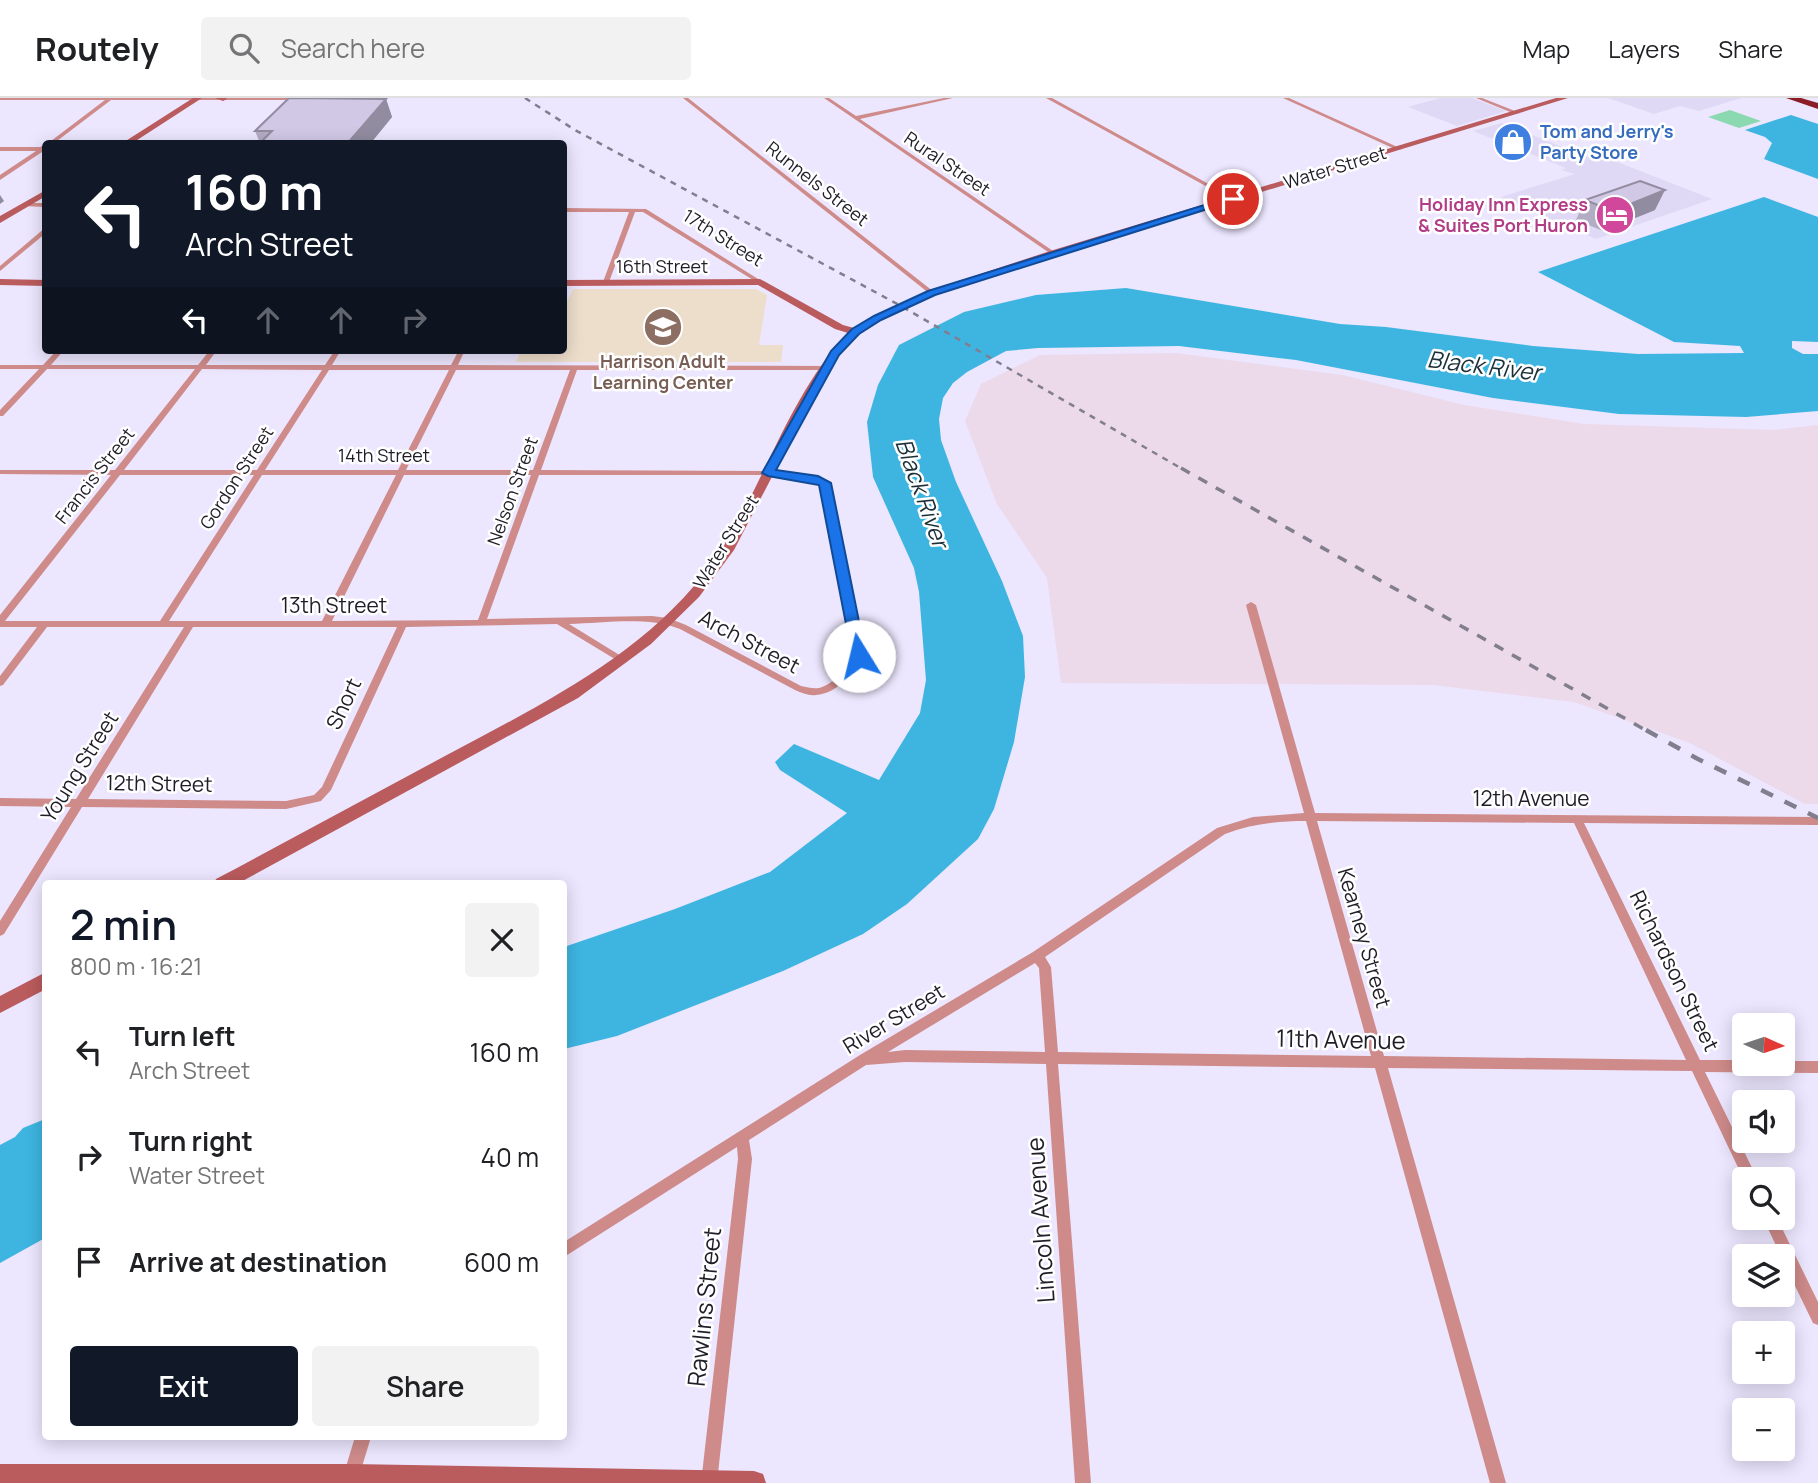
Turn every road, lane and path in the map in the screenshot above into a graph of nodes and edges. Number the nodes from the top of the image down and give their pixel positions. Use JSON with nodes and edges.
{"nodes":[{"id":1,"x":685,"y":98,"type":"edge"},
{"id":2,"x":826,"y":98,"type":"edge"},
{"id":3,"x":951,"y":98,"type":"edge"},
{"id":4,"x":1048,"y":98,"type":"edge"},
{"id":5,"x":1285,"y":98,"type":"edge"},
{"id":6,"x":1478,"y":98,"type":"edge"},
{"id":7,"x":1564,"y":98,"type":"edge"},
{"id":8,"x":1791,"y":98,"type":"edge"},
{"id":9,"x":1808,"y":98,"type":"edge"},
{"id":10,"x":0,"y":99,"type":"edge"},
{"id":11,"x":14,"y":99,"type":"edge"},
{"id":12,"x":72,"y":99,"type":"edge"},
{"id":13,"x":110,"y":99,"type":"edge"},
{"id":14,"x":154,"y":99,"type":"edge"},
{"id":15,"x":197,"y":99,"type":"edge"},
{"id":16,"x":221,"y":99,"type":"edge"},
{"id":17,"x":292,"y":99,"type":"edge"},
{"id":18,"x":1818,"y":104,"type":"edge"},
{"id":19,"x":0,"y":108,"type":"edge"},
{"id":20,"x":1517,"y":114,"type":"junction"},
{"id":21,"x":856,"y":118,"type":"junction"},
{"id":22,"x":54,"y":140,"type":"edge"},
{"id":23,"x":131,"y":140,"type":"edge"},
{"id":24,"x":42,"y":147,"type":"edge"},
{"id":25,"x":0,"y":149,"type":"edge"},
{"id":26,"x":42,"y":149,"type":"edge"},
{"id":27,"x":1399,"y":149,"type":"junction"},
{"id":28,"x":0,"y":178,"type":"edge"},
{"id":29,"x":42,"y":194,"type":"edge"},
{"id":30,"x":1233,"y":199,"type":"junction"},
{"id":31,"x":24,"y":205,"type":"junction"},
{"id":32,"x":42,"y":205,"type":"edge"},
{"id":33,"x":633,"y":209,"type":"junction"},
{"id":34,"x":567,"y":210,"type":"edge"},
{"id":35,"x":0,"y":212,"type":"edge"},
{"id":36,"x":12,"y":213,"type":"junction"},
{"id":37,"x":0,"y":220,"type":"edge"},
{"id":38,"x":42,"y":232,"type":"edge"},
{"id":39,"x":1053,"y":253,"type":"junction"},
{"id":40,"x":0,"y":269,"type":"edge"},
{"id":41,"x":0,"y":282,"type":"edge"},
{"id":42,"x":42,"y":282,"type":"edge"},
{"id":43,"x":606,"y":282,"type":"junction"},
{"id":44,"x":760,"y":282,"type":"junction"},
{"id":45,"x":567,"y":283,"type":"edge"},
{"id":46,"x":932,"y":293,"type":"junction"},
{"id":47,"x":855,"y":332,"type":"junction"},
{"id":48,"x":57,"y":354,"type":"edge"},
{"id":49,"x":211,"y":354,"type":"edge"},
{"id":50,"x":336,"y":354,"type":"edge"},
{"id":51,"x":460,"y":354,"type":"edge"},
{"id":52,"x":0,"y":367,"type":"edge"},
{"id":53,"x":45,"y":367,"type":"junction"},
{"id":54,"x":200,"y":368,"type":"junction"},
{"id":55,"x":327,"y":368,"type":"junction"},
{"id":56,"x":453,"y":368,"type":"junction"},
{"id":57,"x":825,"y":368,"type":"junction"},
{"id":58,"x":574,"y":369,"type":"junction"},
{"id":59,"x":0,"y":414,"type":"edge"},
{"id":60,"x":119,"y":471,"type":"junction"},
{"id":61,"x":0,"y":472,"type":"edge"},
{"id":62,"x":260,"y":472,"type":"junction"},
{"id":63,"x":401,"y":472,"type":"junction"},
{"id":64,"x":537,"y":472,"type":"junction"},
{"id":65,"x":768,"y":473,"type":"junction"},
{"id":66,"x":1251,"y":605,"type":"dead end"},
{"id":67,"x":668,"y":621,"type":"junction"},
{"id":68,"x":0,"y":622,"type":"edge"},
{"id":69,"x":561,"y":622,"type":"junction"},
{"id":70,"x":163,"y":623,"type":"junction"},
{"id":71,"x":191,"y":623,"type":"junction"},
{"id":72,"x":326,"y":623,"type":"junction"},
{"id":73,"x":481,"y":623,"type":"junction"},
{"id":74,"x":44,"y":624,"type":"junction"},
{"id":75,"x":403,"y":624,"type":"junction"},
{"id":76,"x":623,"y":661,"type":"junction"},
{"id":77,"x":0,"y":683,"type":"edge"},
{"id":78,"x":317,"y":798,"type":"joint"},
{"id":79,"x":0,"y":802,"type":"edge"},
{"id":80,"x":81,"y":802,"type":"junction"},
{"id":81,"x":1309,"y":817,"type":"junction"},
{"id":82,"x":1577,"y":819,"type":"junction"},
{"id":83,"x":1244,"y":821,"type":"joint"},
{"id":84,"x":1818,"y":821,"type":"edge"},
{"id":85,"x":229,"y":880,"type":"edge"},
{"id":86,"x":0,"y":931,"type":"edge"},
{"id":87,"x":1037,"y":956,"type":"junction"},
{"id":88,"x":42,"y":982,"type":"edge"},
{"id":89,"x":0,"y":1005,"type":"edge"},
{"id":90,"x":864,"y":1059,"type":"junction"},
{"id":91,"x":1052,"y":1059,"type":"junction"},
{"id":92,"x":1378,"y":1063,"type":"junction"},
{"id":93,"x":1696,"y":1065,"type":"junction"},
{"id":94,"x":1818,"y":1067,"type":"edge"},
{"id":95,"x":742,"y":1136,"type":"junction"},
{"id":96,"x":1745,"y":1167,"type":"edge"},
{"id":97,"x":1776,"y":1230,"type":"edge"},
{"id":98,"x":567,"y":1248,"type":"edge"},
{"id":99,"x":1818,"y":1318,"type":"edge"},
{"id":100,"x":362,"y":1440,"type":"edge"},
{"id":101,"x":0,"y":1476,"type":"edge"},
{"id":102,"x":351,"y":1479,"type":"edge"},
{"id":103,"x":709,"y":1483,"type":"edge"},
{"id":104,"x":754,"y":1483,"type":"edge"},
{"id":105,"x":1083,"y":1483,"type":"edge"},
{"id":106,"x":1498,"y":1483,"type":"edge"}],
"edges":[{"from":1,"to":46,"type":"street","name":"Runnels Street"},
{"from":2,"to":21,"type":"street","name":"Rural Street"},
{"from":3,"to":21,"type":"street"},
{"from":4,"to":30,"type":"street"},
{"from":5,"to":27,"type":"street"},
{"from":6,"to":20,"type":"street"},
{"from":7,"to":20,"type":"street","name":"Water Street"},
{"from":8,"to":18,"type":"highway"},
{"from":9,"to":18,"type":"highway"},
{"from":10,"to":11,"type":"street"},
{"from":11,"to":12,"type":"street"},
{"from":11,"to":19,"type":"street"},
{"from":12,"to":13,"type":"street"},
{"from":13,"to":14,"type":"street"},
{"from":13,"to":22,"type":"street"},
{"from":14,"to":15,"type":"street"},
{"from":15,"to":16,"type":"street"},
{"from":15,"to":23,"type":"street"},
{"from":16,"to":17,"type":"street"},
{"from":20,"to":27,"type":"street","name":"Water Street"},
{"from":21,"to":39,"type":"street","name":"Rural Street"},
{"from":24,"to":25,"type":"street"},
{"from":26,"to":28,"type":"street"},
{"from":27,"to":30,"type":"street","name":"Water Street"},
{"from":29,"to":31,"type":"street"},
{"from":30,"to":39,"type":"street","name":"Water Street"},
{"from":31,"to":32,"type":"street"},
{"from":31,"to":36,"type":"street"},
{"from":33,"to":34,"type":"street","name":"17th Street"},
{"from":33,"to":43,"type":"street"},
{"from":33,"to":44,"type":"street","name":"17th Street"},
{"from":35,"to":36,"type":"street"},
{"from":36,"to":37,"type":"street"},
{"from":38,"to":40,"type":"street"},
{"from":39,"to":46,"type":"street","name":"Water Street"},
{"from":41,"to":42,"type":"street"},
{"from":43,"to":44,"type":"street","name":"16th Street"},
{"from":43,"to":45,"type":"street","name":"16th Street"},
{"from":44,"to":47,"type":"street","name":"17th Street"},
{"from":46,"to":47,"type":"street","name":"Water Street"},
{"from":47,"to":57,"type":"street","name":"Water Street"},
{"from":48,"to":53,"type":"street"},
{"from":49,"to":54,"type":"street","name":"Francis Street"},
{"from":50,"to":55,"type":"street","name":"Gordon Street"},
{"from":51,"to":56,"type":"street"},
{"from":52,"to":53,"type":"street"},
{"from":53,"to":54,"type":"street"},
{"from":53,"to":59,"type":"street"},
{"from":54,"to":55,"type":"street"},
{"from":54,"to":60,"type":"street","name":"Francis Street"},
{"from":55,"to":56,"type":"street"},
{"from":55,"to":62,"type":"street","name":"Gordon Street"},
{"from":56,"to":58,"type":"street"},
{"from":56,"to":63,"type":"street"},
{"from":57,"to":58,"type":"street"},
{"from":57,"to":65,"type":"street","name":"Water Street"},
{"from":58,"to":64,"type":"street","name":"Nelson Street"},
{"from":60,"to":61,"type":"street","name":"14th Street"},
{"from":60,"to":62,"type":"street","name":"14th Street"},
{"from":60,"to":68,"type":"street","name":"Francis Street"},
{"from":62,"to":63,"type":"street","name":"14th Street"},
{"from":62,"to":70,"type":"street","name":"Gordon Street"},
{"from":63,"to":64,"type":"street","name":"14th Street"},
{"from":63,"to":72,"type":"street"},
{"from":64,"to":65,"type":"street","name":"14th Street"},
{"from":64,"to":73,"type":"street","name":"Nelson Street"},
{"from":65,"to":67,"type":"street","name":"Water Street"},
{"from":65,"to":67,"type":"street","name":"Arch Street"},
{"from":66,"to":81,"type":"street","name":"Kearney Street"},
{"from":67,"to":69,"type":"street","name":"13th Street"},
{"from":67,"to":76,"type":"street","name":"Water Street"},
{"from":68,"to":74,"type":"street","name":"13th Street"},
{"from":69,"to":73,"type":"street","name":"13th Street"},
{"from":69,"to":76,"type":"street"},
{"from":70,"to":71,"type":"street","name":"13th Street"},
{"from":70,"to":74,"type":"street","name":"13th Street"},
{"from":71,"to":72,"type":"street","name":"13th Street"},
{"from":71,"to":80,"type":"street","name":"Young Street"},
{"from":72,"to":75,"type":"street","name":"13th Street"},
{"from":73,"to":75,"type":"street","name":"13th Street"},
{"from":74,"to":77,"type":"street"},
{"from":75,"to":78,"type":"street","name":"Short"},
{"from":76,"to":85,"type":"street","name":"Water Street"},
{"from":78,"to":80,"type":"street","name":"12th Street"},
{"from":79,"to":80,"type":"street","name":"12th Street"},
{"from":80,"to":86,"type":"street","name":"Young Street"},
{"from":81,"to":82,"type":"street","name":"12th Avenue"},
{"from":81,"to":83,"type":"street","name":"12th Avenue"},
{"from":81,"to":92,"type":"street","name":"Kearney Street"},
{"from":82,"to":84,"type":"street","name":"12th Avenue"},
{"from":82,"to":93,"type":"street","name":"Richardson Street"},
{"from":83,"to":87,"type":"street","name":"River Street"},
{"from":87,"to":90,"type":"street","name":"River Street"},
{"from":87,"to":91,"type":"street","name":"Lincoln Avenue"},
{"from":88,"to":89,"type":"street"},
{"from":90,"to":91,"type":"street","name":"11th Avenue"},
{"from":90,"to":95,"type":"street","name":"River Street"},
{"from":91,"to":92,"type":"street","name":"11th Avenue"},
{"from":91,"to":105,"type":"street","name":"Lincoln Avenue"},
{"from":92,"to":93,"type":"street","name":"11th Avenue"},
{"from":92,"to":106,"type":"street","name":"Kearney Street"},
{"from":93,"to":94,"type":"street","name":"11th Avenue"},
{"from":93,"to":96,"type":"street","name":"Richardson Street"},
{"from":95,"to":98,"type":"street","name":"River Street"},
{"from":95,"to":103,"type":"street","name":"Rawlins Street"},
{"from":97,"to":99,"type":"street"},
{"from":100,"to":102,"type":"street"},
{"from":101,"to":102,"type":"street"},
{"from":102,"to":103,"type":"street"},
{"from":103,"to":104,"type":"street"}]}
